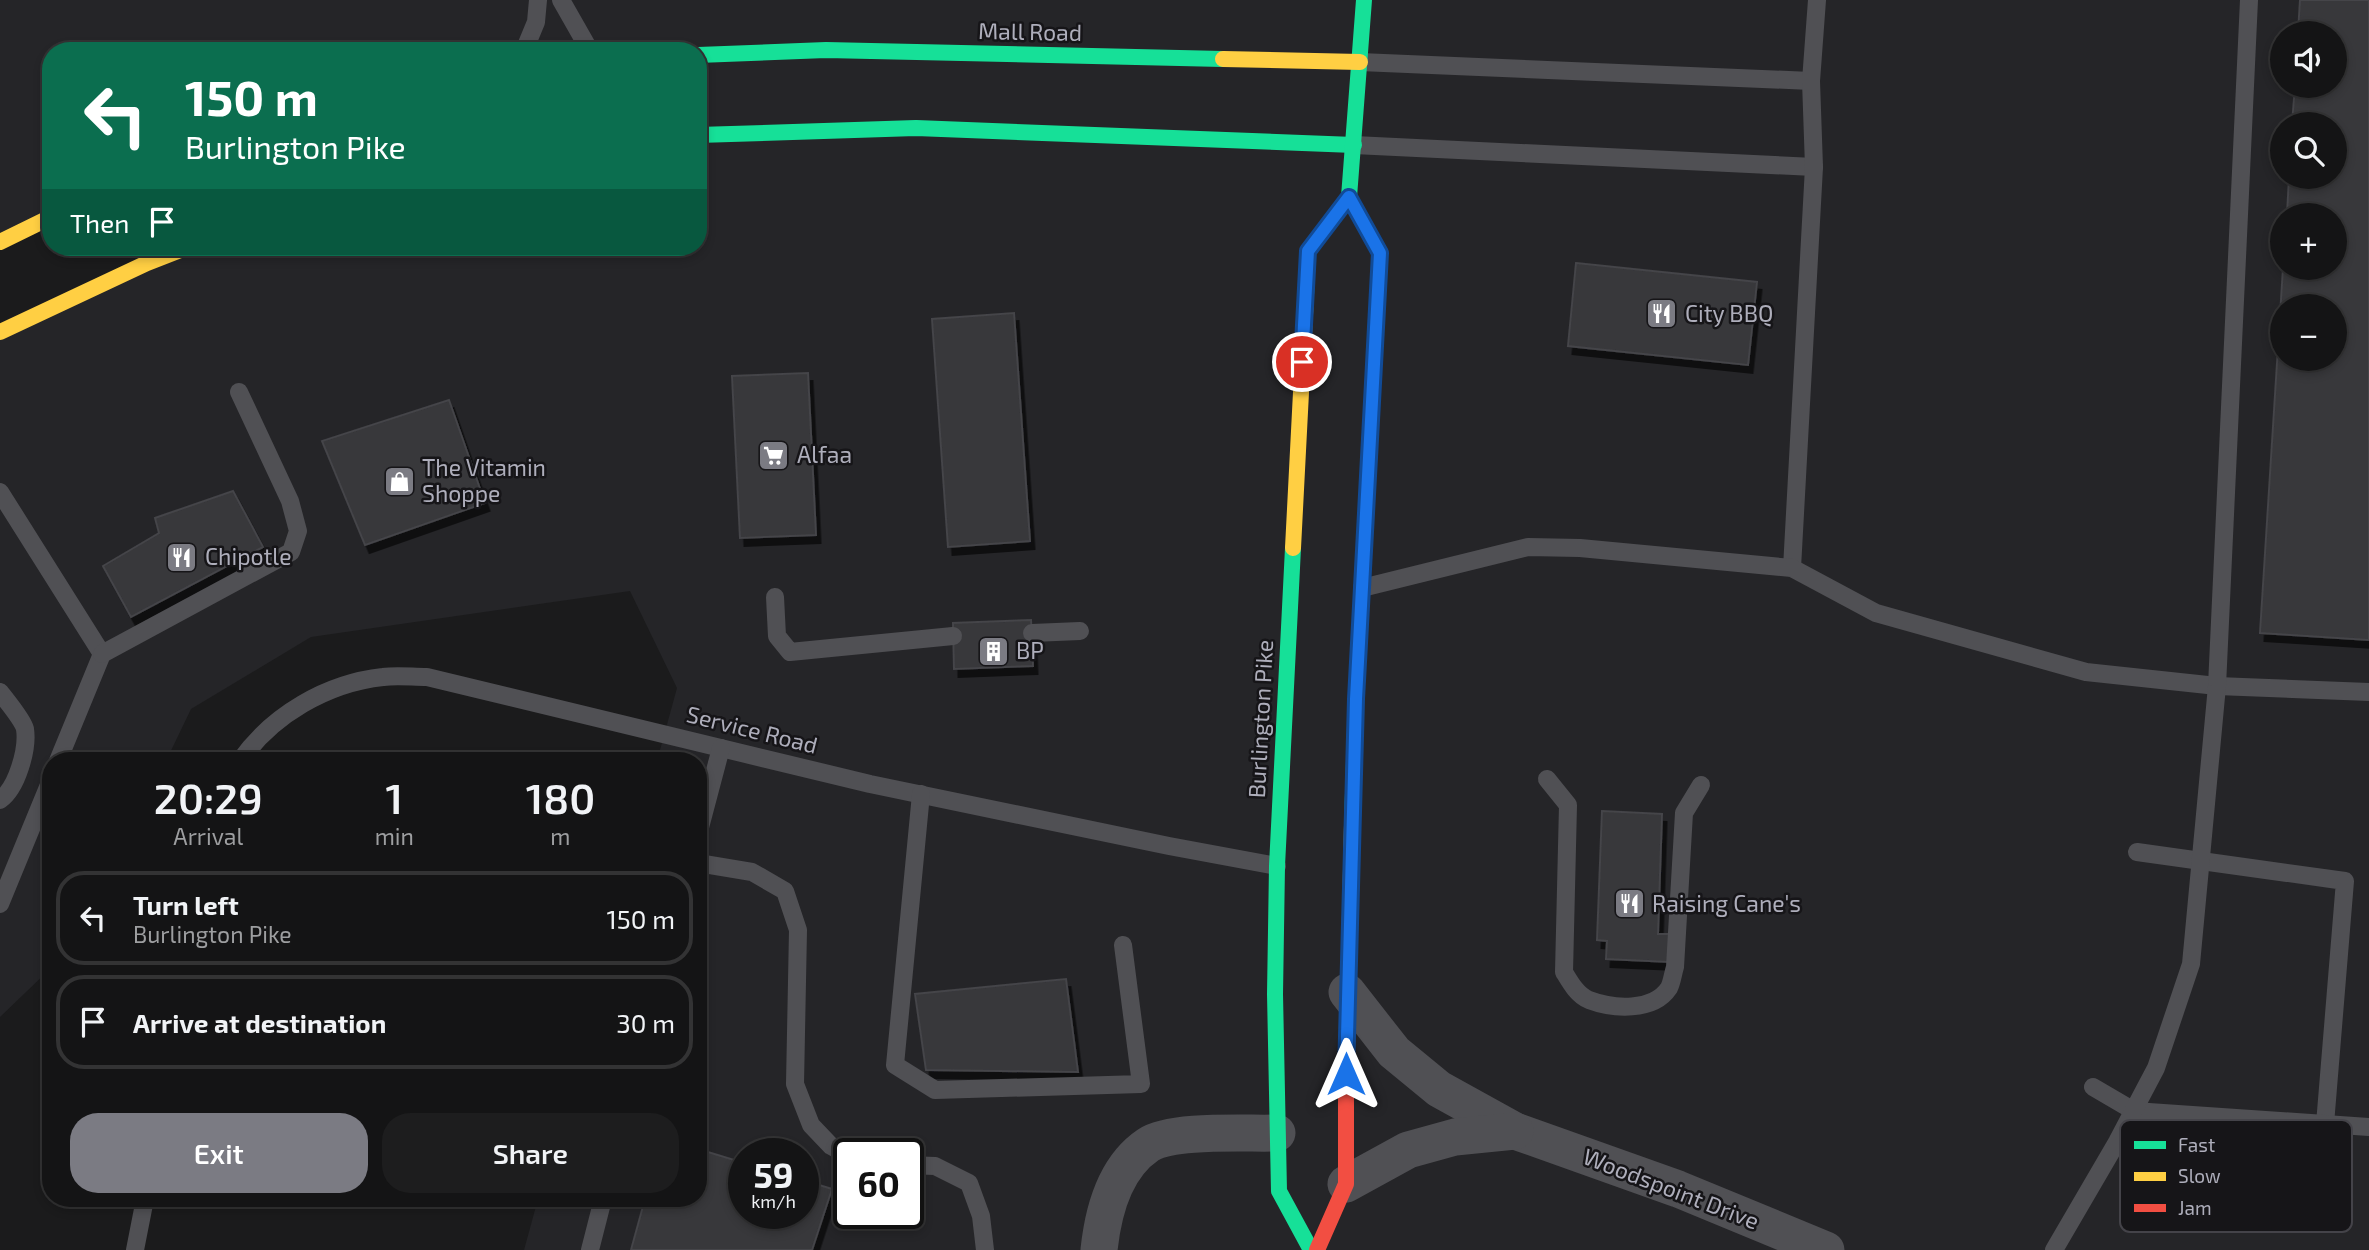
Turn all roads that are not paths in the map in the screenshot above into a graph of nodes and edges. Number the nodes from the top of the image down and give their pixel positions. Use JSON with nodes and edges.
{"nodes":[{"id":1,"x":538,"y":0,"type":"edge"},
{"id":2,"x":561,"y":0,"type":"edge"},
{"id":3,"x":1364,"y":0,"type":"edge"},
{"id":4,"x":1817,"y":0,"type":"edge"},
{"id":5,"x":2249,"y":0,"type":"edge"},
{"id":6,"x":528,"y":42,"type":"edge"},
{"id":7,"x":585,"y":42,"type":"edge"},
{"id":8,"x":707,"y":55,"type":"edge"},
{"id":9,"x":1360,"y":62,"type":"junction"},
{"id":10,"x":1811,"y":81,"type":"junction"},
{"id":11,"x":707,"y":135,"type":"edge"},
{"id":12,"x":1354,"y":145,"type":"junction"},
{"id":13,"x":1814,"y":167,"type":"junction"},
{"id":14,"x":1349,"y":197,"type":"junction"},
{"id":15,"x":42,"y":221,"type":"edge"},
{"id":16,"x":0,"y":242,"type":"edge"},
{"id":17,"x":165,"y":256,"type":"edge"},
{"id":18,"x":0,"y":332,"type":"edge"},
{"id":19,"x":239,"y":392,"type":"dead end"},
{"id":20,"x":0,"y":492,"type":"edge"},
{"id":21,"x":1792,"y":568,"type":"junction"},
{"id":22,"x":1362,"y":588,"type":"junction"},
{"id":23,"x":775,"y":597,"type":"dead end"},
{"id":24,"x":1080,"y":631,"type":"dead end"},
{"id":25,"x":1032,"y":633,"type":"dead end"},
{"id":26,"x":953,"y":636,"type":"dead end"},
{"id":27,"x":102,"y":654,"type":"junction"},
{"id":28,"x":2217,"y":686,"type":"junction"},
{"id":29,"x":0,"y":691,"type":"edge"},
{"id":30,"x":2369,"y":692,"type":"edge"},
{"id":31,"x":721,"y":748,"type":"junction"},
{"id":32,"x":62,"y":752,"type":"edge"},
{"id":33,"x":248,"y":752,"type":"edge"},
{"id":34,"x":1547,"y":779,"type":"dead end"},
{"id":35,"x":1702,"y":785,"type":"dead end"},
{"id":36,"x":920,"y":794,"type":"junction"},
{"id":37,"x":0,"y":800,"type":"edge"},
{"id":38,"x":707,"y":801,"type":"edge"},
{"id":39,"x":42,"y":802,"type":"edge"},
{"id":40,"x":2137,"y":852,"type":"dead end"},
{"id":41,"x":2200,"y":861,"type":"junction"},
{"id":42,"x":707,"y":864,"type":"edge"},
{"id":43,"x":1277,"y":866,"type":"junction"},
{"id":44,"x":0,"y":904,"type":"edge"},
{"id":45,"x":1122,"y":945,"type":"dead end"},
{"id":46,"x":1347,"y":992,"type":"junction"},
{"id":47,"x":2092,"y":1087,"type":"dead end"},
{"id":48,"x":2134,"y":1111,"type":"junction"},
{"id":49,"x":2129,"y":1120,"type":"edge"},
{"id":50,"x":2266,"y":1120,"type":"edge"},
{"id":51,"x":2325,"y":1120,"type":"edge"},
{"id":52,"x":1515,"y":1131,"type":"junction"},
{"id":53,"x":1277,"y":1133,"type":"junction"},
{"id":54,"x":2120,"y":1135,"type":"edge"},
{"id":55,"x":833,"y":1147,"type":"edge"},
{"id":56,"x":924,"y":1166,"type":"edge"},
{"id":57,"x":1346,"y":1184,"type":"junction"},
{"id":58,"x":143,"y":1207,"type":"edge"},
{"id":59,"x":601,"y":1207,"type":"edge"},
{"id":60,"x":135,"y":1250,"type":"edge"},
{"id":61,"x":590,"y":1250,"type":"edge"},
{"id":62,"x":985,"y":1250,"type":"edge"},
{"id":63,"x":1099,"y":1250,"type":"edge"},
{"id":64,"x":1311,"y":1250,"type":"edge"},
{"id":65,"x":1317,"y":1250,"type":"edge"},
{"id":66,"x":1826,"y":1250,"type":"edge"},
{"id":67,"x":2054,"y":1250,"type":"edge"}],
"edges":[{"from":1,"to":6,"type":"lane"},
{"from":2,"to":7,"type":"lane"},
{"from":3,"to":9,"type":"main road"},
{"from":4,"to":10,"type":"lane"},
{"from":5,"to":28,"type":"lane"},
{"from":8,"to":9,"type":"main road","name":"Mall Road"},
{"from":9,"to":10,"type":"lane"},
{"from":9,"to":12,"type":"main road"},
{"from":10,"to":13,"type":"lane"},
{"from":11,"to":12,"type":"main road"},
{"from":12,"to":13,"type":"lane"},
{"from":12,"to":14,"type":"main road"},
{"from":13,"to":21,"type":"lane"},
{"from":14,"to":22,"type":"main road"},
{"from":14,"to":43,"type":"main road","name":"Burlington Pike"},
{"from":15,"to":16,"type":"main road"},
{"from":17,"to":18,"type":"main road"},
{"from":19,"to":27,"type":"lane"},
{"from":20,"to":27,"type":"lane"},
{"from":21,"to":22,"type":"lane"},
{"from":21,"to":28,"type":"lane"},
{"from":22,"to":46,"type":"main road"},
{"from":23,"to":26,"type":"lane"},
{"from":24,"to":25,"type":"lane"},
{"from":27,"to":32,"type":"lane"},
{"from":28,"to":30,"type":"lane"},
{"from":28,"to":41,"type":"lane"},
{"from":29,"to":37,"type":"lane"},
{"from":31,"to":33,"type":"lane","name":"Service Road"},
{"from":31,"to":36,"type":"lane","name":"Service Road"},
{"from":31,"to":38,"type":"lane"},
{"from":34,"to":35,"type":"lane"},
{"from":36,"to":43,"type":"lane","name":"Service Road"},
{"from":36,"to":45,"type":"lane"},
{"from":39,"to":44,"type":"lane"},
{"from":40,"to":41,"type":"lane"},
{"from":41,"to":48,"type":"lane"},
{"from":41,"to":51,"type":"lane"},
{"from":42,"to":55,"type":"lane"},
{"from":43,"to":53,"type":"main road","name":"Burlington Pike"},
{"from":46,"to":52,"type":"street","name":"Woodspoint Drive"},
{"from":46,"to":57,"type":"main road"},
{"from":47,"to":48,"type":"lane"},
{"from":48,"to":49,"type":"lane"},
{"from":48,"to":50,"type":"lane"},
{"from":52,"to":57,"type":"street","name":"Woodspoint Drive"},
{"from":52,"to":66,"type":"street","name":"Woodspoint Drive"},
{"from":53,"to":63,"type":"street"},
{"from":53,"to":64,"type":"main road","name":"Burlington Pike"},
{"from":54,"to":67,"type":"lane"},
{"from":56,"to":62,"type":"lane"},
{"from":57,"to":65,"type":"main road"},
{"from":58,"to":60,"type":"lane"},
{"from":59,"to":61,"type":"lane"}]}
